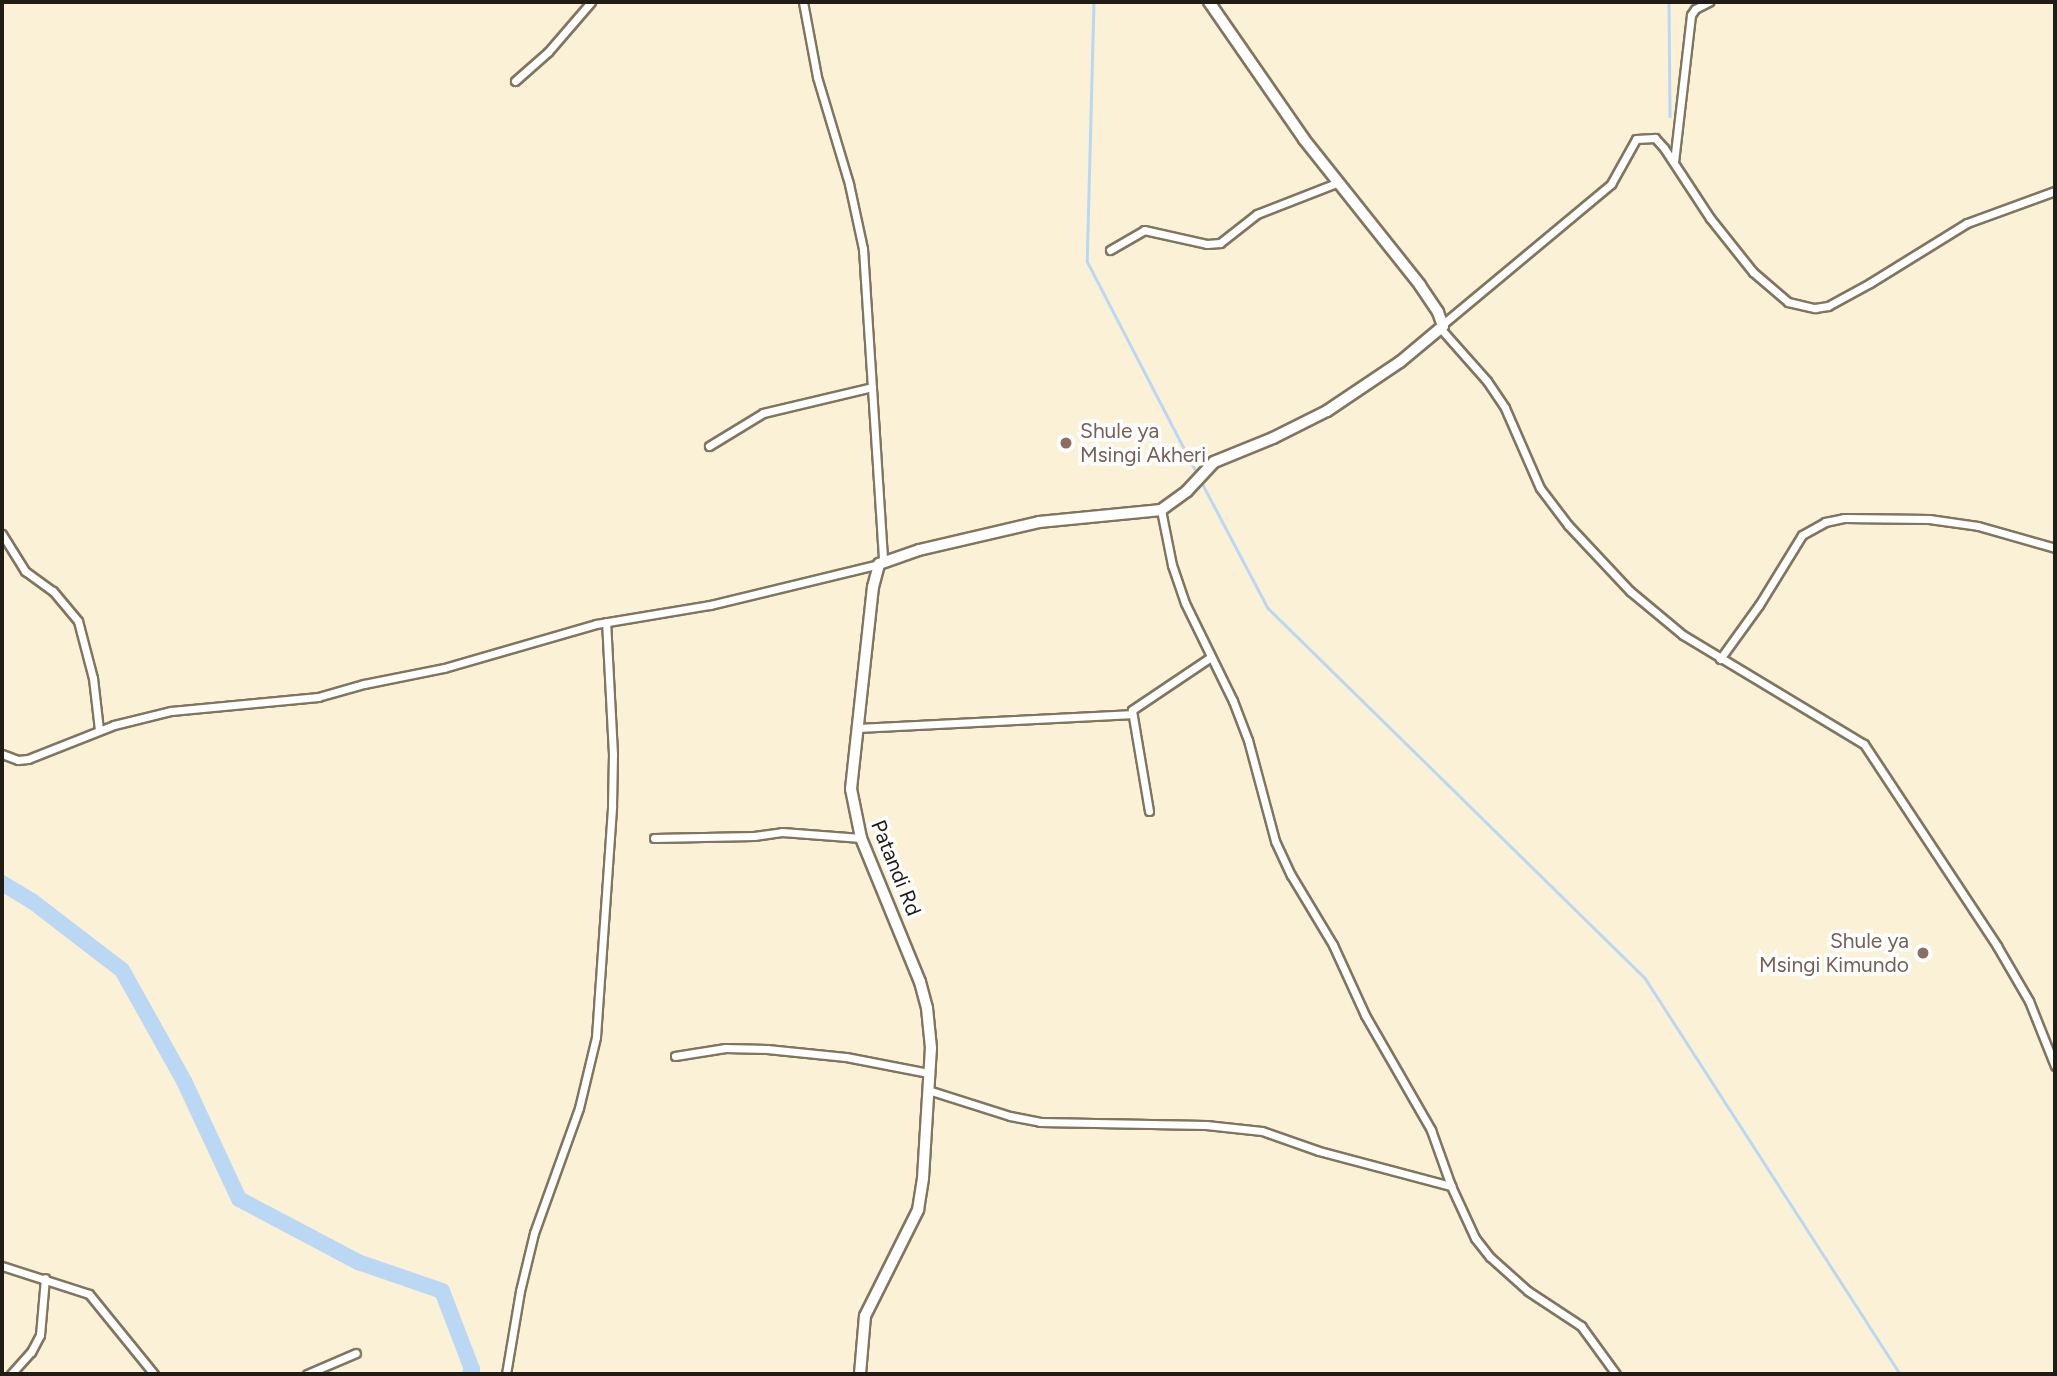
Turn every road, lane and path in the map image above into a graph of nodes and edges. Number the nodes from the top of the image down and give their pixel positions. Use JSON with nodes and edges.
{"nodes":[{"id":1,"x":591,"y":2,"type":"edge"},
{"id":2,"x":803,"y":2,"type":"edge"},
{"id":3,"x":1209,"y":2,"type":"edge"},
{"id":4,"x":1709,"y":2,"type":"edge"},
{"id":5,"x":514,"y":81,"type":"dead end"},
{"id":6,"x":1674,"y":163,"type":"junction"},
{"id":7,"x":1339,"y":183,"type":"junction"},
{"id":8,"x":2055,"y":191,"type":"edge"},
{"id":9,"x":1110,"y":250,"type":"dead end"},
{"id":10,"x":1442,"y":327,"type":"junction"},
{"id":11,"x":872,"y":387,"type":"junction"},
{"id":12,"x":709,"y":446,"type":"dead end"},
{"id":13,"x":1161,"y":510,"type":"junction"},
{"id":14,"x":2,"y":534,"type":"edge"},
{"id":15,"x":2055,"y":548,"type":"edge"},
{"id":16,"x":881,"y":562,"type":"junction"},
{"id":17,"x":606,"y":622,"type":"junction"},
{"id":18,"x":1211,"y":657,"type":"junction"},
{"id":19,"x":1720,"y":659,"type":"junction"},
{"id":20,"x":1131,"y":714,"type":"junction"},
{"id":21,"x":856,"y":727,"type":"junction"},
{"id":22,"x":99,"y":730,"type":"junction"},
{"id":23,"x":2,"y":754,"type":"edge"},
{"id":24,"x":1149,"y":811,"type":"dead end"},
{"id":25,"x":654,"y":838,"type":"dead end"},
{"id":26,"x":861,"y":838,"type":"junction"},
{"id":27,"x":675,"y":1056,"type":"dead end"},
{"id":28,"x":2055,"y":1066,"type":"edge"},
{"id":29,"x":928,"y":1073,"type":"junction"},
{"id":30,"x":928,"y":1090,"type":"junction"},
{"id":31,"x":1451,"y":1186,"type":"junction"},
{"id":32,"x":2,"y":1266,"type":"edge"},
{"id":33,"x":45,"y":1278,"type":"junction"},
{"id":34,"x":356,"y":1353,"type":"dead end"},
{"id":35,"x":11,"y":1374,"type":"edge"},
{"id":36,"x":154,"y":1374,"type":"edge"},
{"id":37,"x":307,"y":1374,"type":"edge"},
{"id":38,"x":506,"y":1374,"type":"edge"},
{"id":39,"x":860,"y":1374,"type":"edge"},
{"id":40,"x":1616,"y":1374,"type":"edge"}],
"edges":[{"from":1,"to":5,"type":"street"},
{"from":2,"to":11,"type":"street"},
{"from":3,"to":7,"type":"street"},
{"from":4,"to":6,"type":"street"},
{"from":6,"to":8,"type":"street"},
{"from":6,"to":10,"type":"street"},
{"from":7,"to":9,"type":"street"},
{"from":7,"to":10,"type":"street"},
{"from":10,"to":13,"type":"street"},
{"from":10,"to":19,"type":"street"},
{"from":11,"to":12,"type":"street"},
{"from":11,"to":16,"type":"street"},
{"from":13,"to":16,"type":"street"},
{"from":13,"to":18,"type":"street"},
{"from":14,"to":22,"type":"street"},
{"from":15,"to":19,"type":"street"},
{"from":16,"to":17,"type":"street"},
{"from":16,"to":21,"type":"street","name":"Patandi Rd"},
{"from":17,"to":22,"type":"street"},
{"from":17,"to":38,"type":"street"},
{"from":18,"to":20,"type":"street"},
{"from":18,"to":31,"type":"street"},
{"from":19,"to":28,"type":"street"},
{"from":20,"to":21,"type":"street"},
{"from":20,"to":24,"type":"street"},
{"from":21,"to":26,"type":"street","name":"Patandi Rd"},
{"from":22,"to":23,"type":"street"},
{"from":25,"to":26,"type":"street"},
{"from":26,"to":29,"type":"street","name":"Patandi Rd"},
{"from":27,"to":29,"type":"street"},
{"from":29,"to":30,"type":"street","name":"Patandi Rd"},
{"from":30,"to":31,"type":"street"},
{"from":30,"to":39,"type":"street","name":"Patandi Rd"},
{"from":31,"to":40,"type":"street"},
{"from":32,"to":33,"type":"street"},
{"from":33,"to":35,"type":"street"},
{"from":33,"to":36,"type":"street"},
{"from":34,"to":37,"type":"street"}]}
